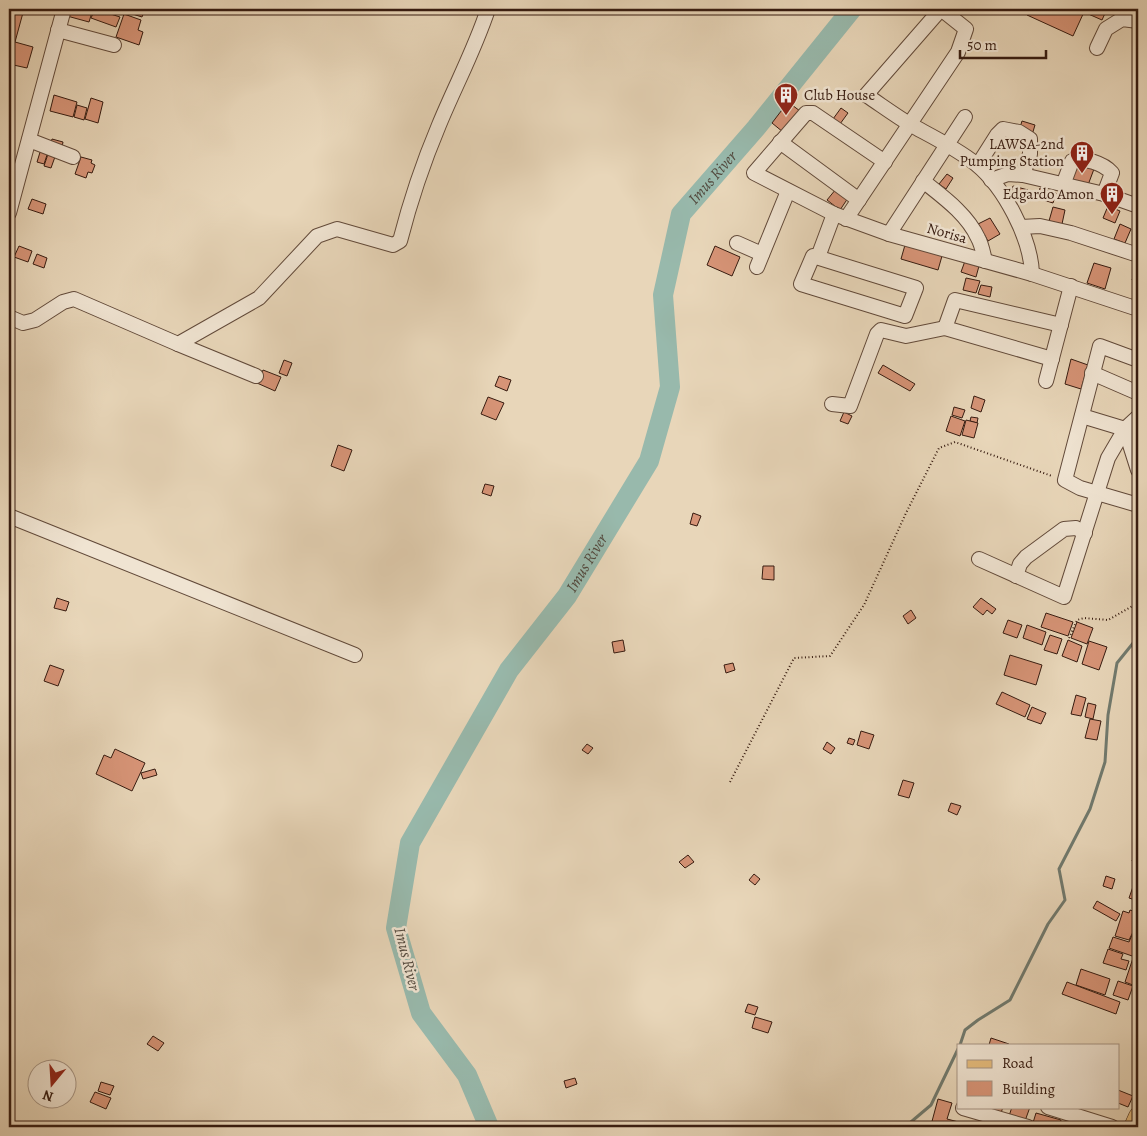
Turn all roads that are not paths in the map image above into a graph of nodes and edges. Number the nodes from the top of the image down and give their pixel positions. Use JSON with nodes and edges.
{"nodes":[{"id":1,"x":64,"y":9,"type":"edge"},
{"id":2,"x":488,"y":9,"type":"edge"},
{"id":3,"x":1138,"y":20,"type":"edge"},
{"id":4,"x":58,"y":30,"type":"junction"},
{"id":5,"x":114,"y":45,"type":"dead end"},
{"id":6,"x":1097,"y":48,"type":"dead end"},
{"id":7,"x":965,"y":117,"type":"dead end"},
{"id":8,"x":911,"y":124,"type":"junction"},
{"id":9,"x":28,"y":140,"type":"junction"},
{"id":10,"x":780,"y":142,"type":"junction"},
{"id":11,"x":947,"y":144,"type":"junction"},
{"id":12,"x":73,"y":157,"type":"dead end"},
{"id":13,"x":885,"y":162,"type":"junction"},
{"id":14,"x":978,"y":165,"type":"junction"},
{"id":15,"x":1022,"y":175,"type":"junction"},
{"id":16,"x":923,"y":180,"type":"junction"},
{"id":17,"x":990,"y":180,"type":"junction"},
{"id":18,"x":1063,"y":185,"type":"junction"},
{"id":19,"x":788,"y":191,"type":"junction"},
{"id":20,"x":1104,"y":194,"type":"junction"},
{"id":21,"x":859,"y":200,"type":"junction"},
{"id":22,"x":1138,"y":206,"type":"edge"},
{"id":23,"x":9,"y":213,"type":"edge"},
{"id":24,"x":840,"y":216,"type":"junction"},
{"id":25,"x":1020,"y":227,"type":"junction"},
{"id":26,"x":889,"y":234,"type":"junction"},
{"id":27,"x":738,"y":244,"type":"dead end"},
{"id":28,"x":762,"y":254,"type":"junction"},
{"id":29,"x":1138,"y":254,"type":"edge"},
{"id":30,"x":818,"y":257,"type":"junction"},
{"id":31,"x":985,"y":261,"type":"junction"},
{"id":32,"x":757,"y":267,"type":"dead end"},
{"id":33,"x":1032,"y":274,"type":"junction"},
{"id":34,"x":1071,"y":286,"type":"junction"},
{"id":35,"x":1138,"y":309,"type":"edge"},
{"id":36,"x":9,"y":317,"type":"edge"},
{"id":37,"x":1061,"y":325,"type":"junction"},
{"id":38,"x":945,"y":328,"type":"junction"},
{"id":39,"x":178,"y":344,"type":"junction"},
{"id":40,"x":1052,"y":359,"type":"junction"},
{"id":41,"x":1138,"y":360,"type":"edge"},
{"id":42,"x":1092,"y":373,"type":"junction"},
{"id":43,"x":256,"y":376,"type":"dead end"},
{"id":44,"x":1046,"y":382,"type":"dead end"},
{"id":45,"x":1138,"y":393,"type":"edge"},
{"id":46,"x":832,"y":404,"type":"dead end"},
{"id":47,"x":1082,"y":416,"type":"junction"},
{"id":48,"x":1138,"y":417,"type":"edge"},
{"id":49,"x":1125,"y":429,"type":"junction"},
{"id":50,"x":1138,"y":470,"type":"edge"},
{"id":51,"x":1098,"y":492,"type":"junction"},
{"id":52,"x":1138,"y":505,"type":"edge"},
{"id":53,"x":9,"y":516,"type":"edge"},
{"id":54,"x":1085,"y":533,"type":"junction"},
{"id":55,"x":979,"y":559,"type":"dead end"},
{"id":56,"x":1016,"y":576,"type":"junction"},
{"id":57,"x":355,"y":655,"type":"dead end"},
{"id":58,"x":963,"y":1108,"type":"edge"},
{"id":59,"x":1051,"y":1108,"type":"edge"},
{"id":60,"x":1138,"y":1116,"type":"edge"},
{"id":61,"x":1028,"y":1127,"type":"edge"},
{"id":62,"x":1112,"y":1127,"type":"edge"},
{"id":63,"x":1133,"y":1127,"type":"edge"}],
"edges":[{"from":1,"to":4,"type":"street"},
{"from":2,"to":39,"type":"street"},
{"from":3,"to":6,"type":"street"},
{"from":4,"to":5,"type":"street"},
{"from":4,"to":9,"type":"street"},
{"from":7,"to":11,"type":"street"},
{"from":8,"to":8,"type":"street"},
{"from":8,"to":11,"type":"street"},
{"from":8,"to":13,"type":"street"},
{"from":9,"to":12,"type":"street"},
{"from":9,"to":23,"type":"street"},
{"from":10,"to":13,"type":"street"},
{"from":10,"to":19,"type":"street","name":"Norisa"},
{"from":10,"to":21,"type":"street"},
{"from":11,"to":14,"type":"street"},
{"from":11,"to":16,"type":"street"},
{"from":13,"to":21,"type":"street"},
{"from":14,"to":15,"type":"street"},
{"from":14,"to":17,"type":"street"},
{"from":15,"to":17,"type":"street"},
{"from":15,"to":18,"type":"street"},
{"from":16,"to":26,"type":"street"},
{"from":16,"to":31,"type":"street"},
{"from":17,"to":25,"type":"street"},
{"from":18,"to":20,"type":"street"},
{"from":18,"to":20,"type":"street"},
{"from":19,"to":24,"type":"street","name":"Norisa"},
{"from":19,"to":28,"type":"street"},
{"from":20,"to":22,"type":"street"},
{"from":21,"to":24,"type":"street"},
{"from":24,"to":26,"type":"street","name":"Norisa"},
{"from":24,"to":30,"type":"street"},
{"from":25,"to":29,"type":"street"},
{"from":25,"to":33,"type":"street"},
{"from":26,"to":31,"type":"street","name":"Norisa"},
{"from":27,"to":28,"type":"street"},
{"from":28,"to":32,"type":"street"},
{"from":30,"to":30,"type":"street"},
{"from":31,"to":33,"type":"street","name":"Norisa"},
{"from":33,"to":34,"type":"street","name":"Norisa"},
{"from":34,"to":35,"type":"street","name":"Norisa"},
{"from":34,"to":37,"type":"street"},
{"from":36,"to":39,"type":"street"},
{"from":37,"to":38,"type":"street"},
{"from":37,"to":40,"type":"street"},
{"from":38,"to":40,"type":"street"},
{"from":38,"to":46,"type":"street"},
{"from":39,"to":43,"type":"street"},
{"from":40,"to":44,"type":"street"},
{"from":41,"to":42,"type":"street"},
{"from":42,"to":45,"type":"street"},
{"from":42,"to":47,"type":"street"},
{"from":47,"to":49,"type":"street"},
{"from":47,"to":51,"type":"street"},
{"from":48,"to":49,"type":"street"},
{"from":49,"to":50,"type":"street"},
{"from":49,"to":51,"type":"street"},
{"from":51,"to":52,"type":"street"},
{"from":51,"to":54,"type":"street"},
{"from":53,"to":57,"type":"street"},
{"from":54,"to":56,"type":"street"},
{"from":54,"to":56,"type":"street"},
{"from":55,"to":56,"type":"street"},
{"from":58,"to":61,"type":"street"},
{"from":59,"to":62,"type":"street"},
{"from":60,"to":63,"type":"main road"}]}
